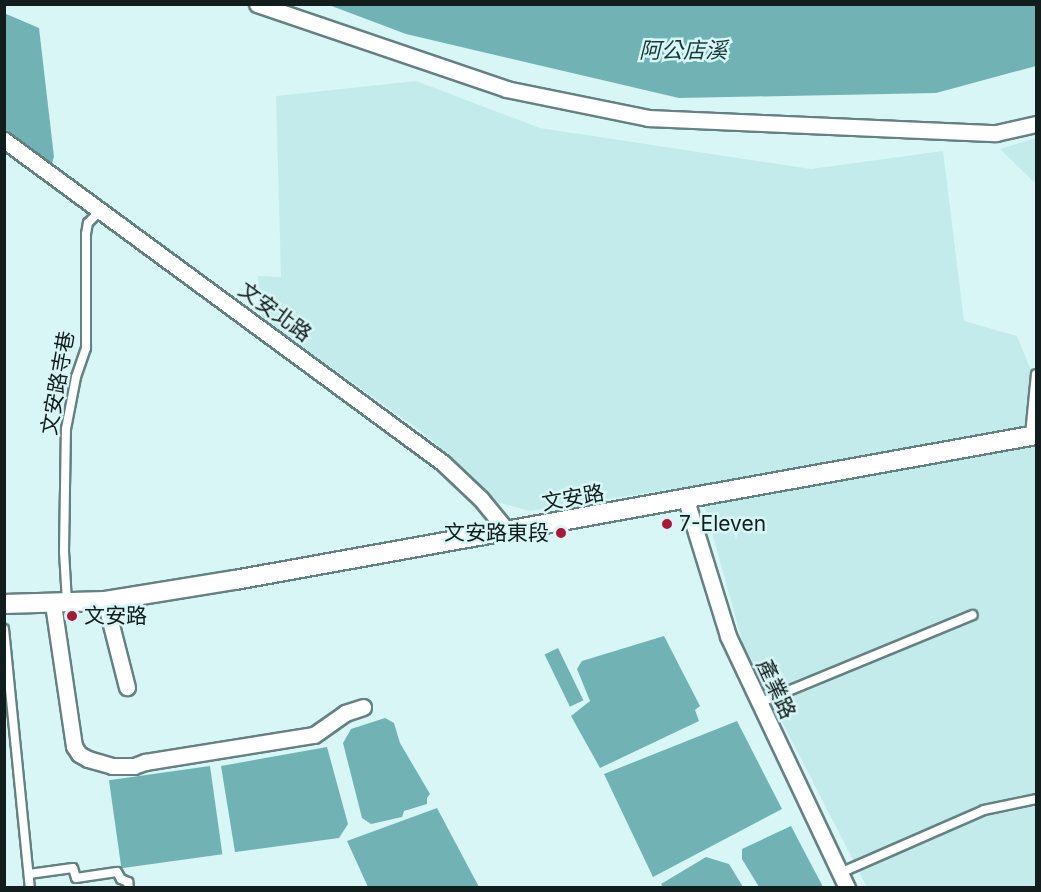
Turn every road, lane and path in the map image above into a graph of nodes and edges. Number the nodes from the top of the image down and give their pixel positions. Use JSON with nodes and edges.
{"nodes":[{"id":1,"x":257,"y":4,"type":"edge"},
{"id":2,"x":1036,"y":124,"type":"edge"},
{"id":3,"x":4,"y":140,"type":"edge"},
{"id":4,"x":101,"y":210,"type":"junction"},
{"id":5,"x":1036,"y":374,"type":"edge"},
{"id":6,"x":1033,"y":436,"type":"edge"},
{"id":7,"x":686,"y":500,"type":"junction"},
{"id":8,"x":508,"y":532,"type":"junction"},
{"id":9,"x":105,"y":601,"type":"junction"},
{"id":10,"x":4,"y":604,"type":"edge"},
{"id":11,"x":60,"y":604,"type":"junction"},
{"id":12,"x":974,"y":615,"type":"dead end"},
{"id":13,"x":4,"y":629,"type":"edge"},
{"id":14,"x":127,"y":687,"type":"dead end"},
{"id":15,"x":759,"y":703,"type":"junction"},
{"id":16,"x":363,"y":707,"type":"dead end"},
{"id":17,"x":1036,"y":799,"type":"edge"},
{"id":18,"x":29,"y":874,"type":"junction"},
{"id":19,"x":843,"y":880,"type":"edge"},
{"id":20,"x":30,"y":888,"type":"edge"},
{"id":21,"x":129,"y":888,"type":"edge"}],
"edges":[{"from":1,"to":2,"type":"street"},
{"from":3,"to":4,"type":"street","name":"文安北路"},
{"from":4,"to":8,"type":"street","name":"文安北路"},
{"from":4,"to":11,"type":"lane","name":"文安路寺巷"},
{"from":5,"to":6,"type":"lane"},
{"from":6,"to":7,"type":"street"},
{"from":7,"to":8,"type":"street","name":"文安路"},
{"from":7,"to":15,"type":"street","name":"產業路"},
{"from":8,"to":9,"type":"street","name":"文安路"},
{"from":9,"to":11,"type":"street","name":"文安路"},
{"from":9,"to":14,"type":"street"},
{"from":10,"to":11,"type":"street","name":"文安路"},
{"from":11,"to":16,"type":"street"},
{"from":12,"to":15,"type":"lane"},
{"from":13,"to":18,"type":"lane"},
{"from":15,"to":19,"type":"street","name":"產業路"},
{"from":17,"to":19,"type":"lane"},
{"from":18,"to":20,"type":"lane"},
{"from":18,"to":21,"type":"lane"}]}
